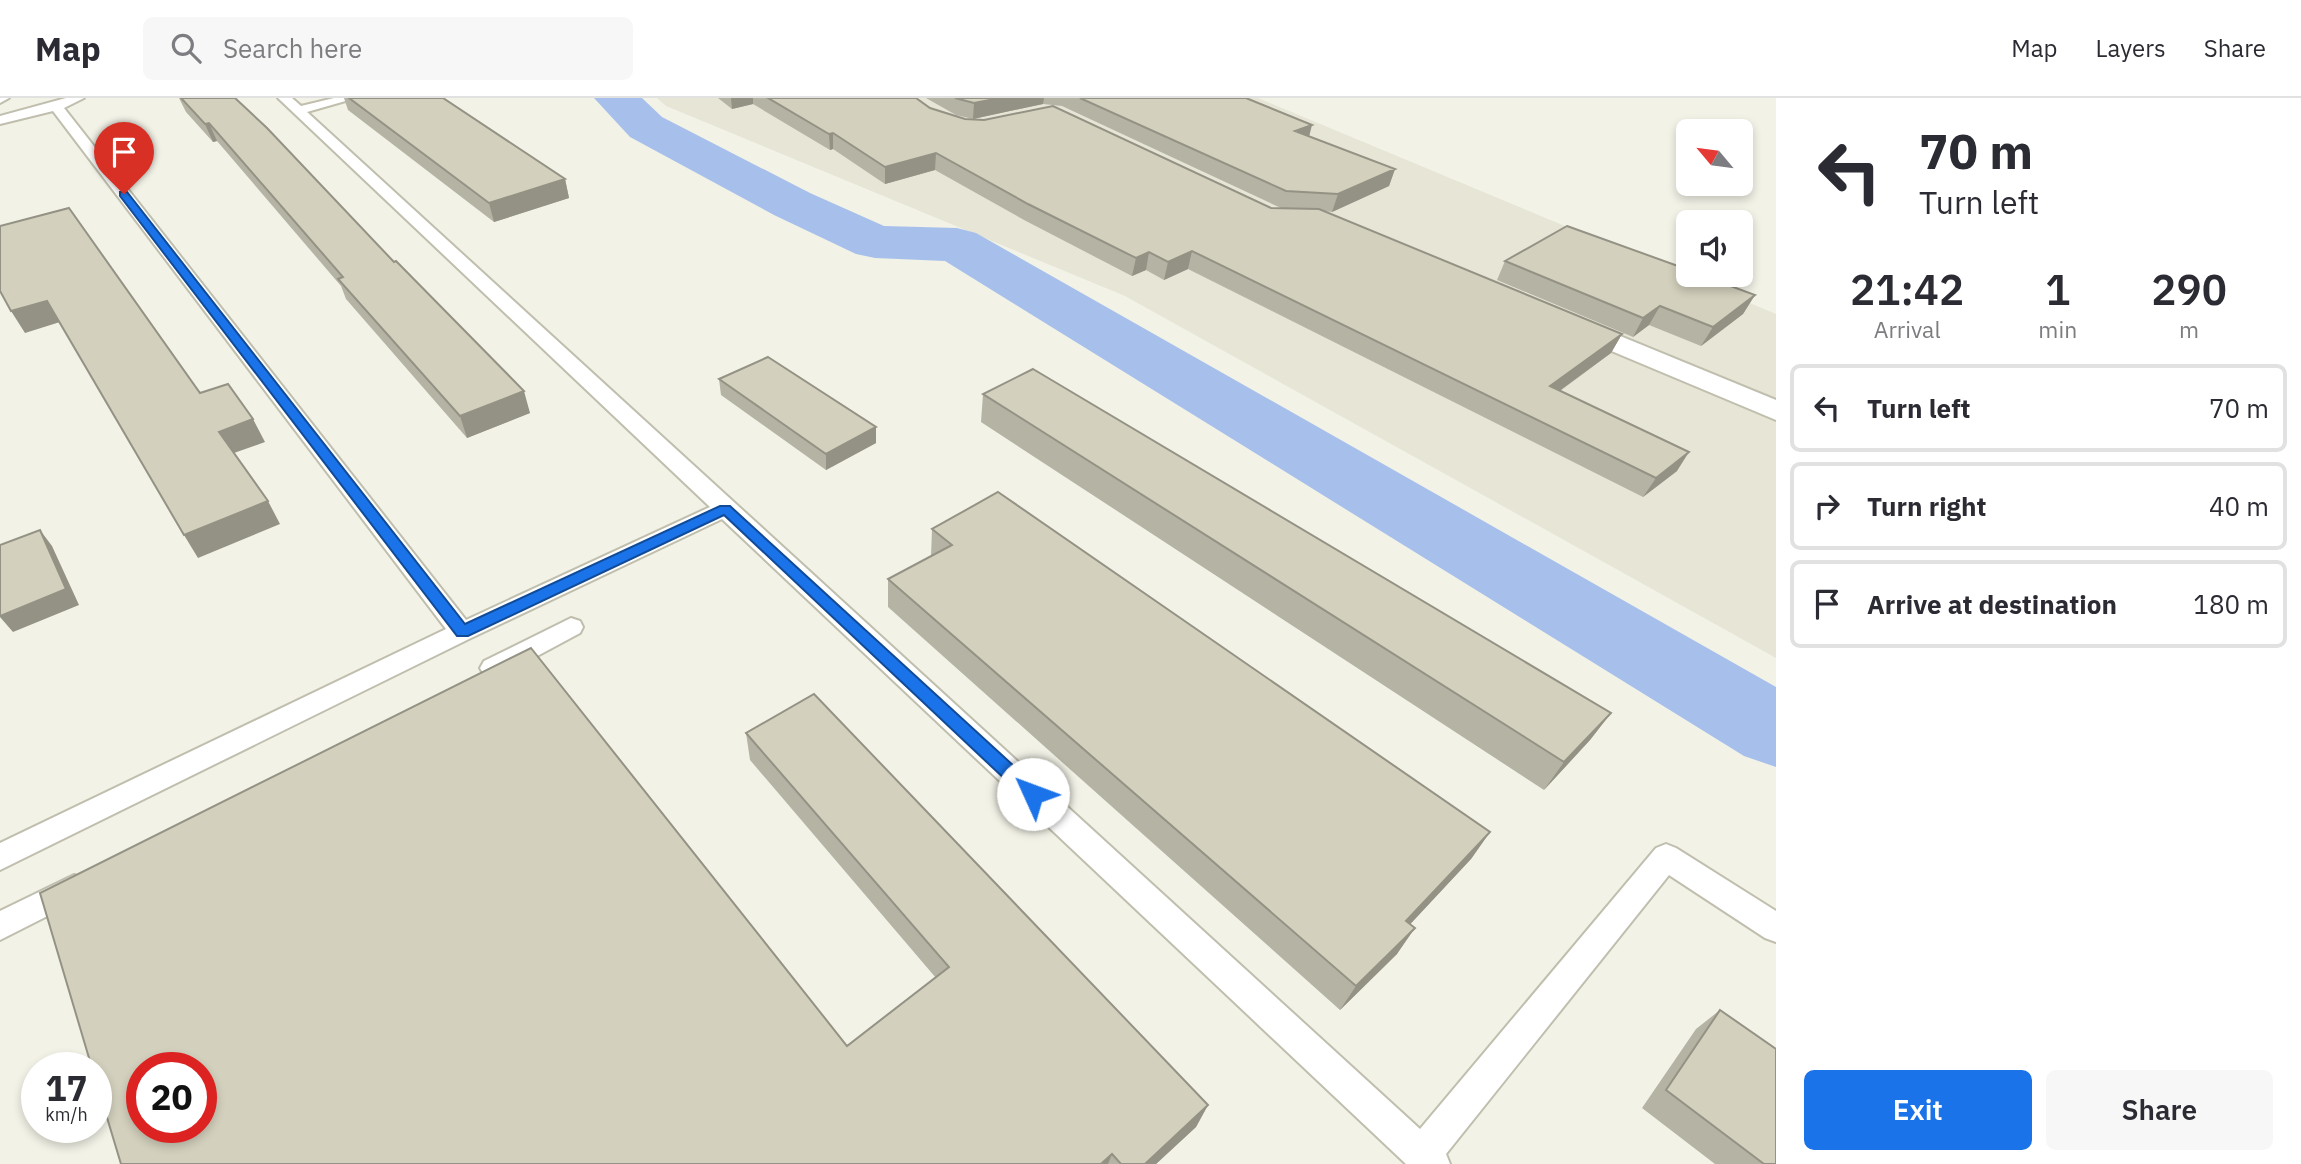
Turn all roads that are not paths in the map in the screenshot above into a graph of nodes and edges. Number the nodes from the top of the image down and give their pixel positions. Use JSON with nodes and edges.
{"nodes":[{"id":1,"x":78,"y":98,"type":"edge"},
{"id":2,"x":284,"y":98,"type":"edge"},
{"id":3,"x":350,"y":98,"type":"edge"},
{"id":4,"x":56,"y":106,"type":"junction"},
{"id":5,"x":297,"y":111,"type":"junction"},
{"id":6,"x":0,"y":120,"type":"edge"},
{"id":7,"x":1542,"y":311,"type":"edge"},
{"id":8,"x":1776,"y":411,"type":"edge"},
{"id":9,"x":725,"y":509,"type":"junction"},
{"id":10,"x":571,"y":627,"type":"dead end"},
{"id":11,"x":462,"y":632,"type":"junction"},
{"id":12,"x":474,"y":678,"type":"edge"},
{"id":13,"x":0,"y":857,"type":"edge"},
{"id":14,"x":97,"y":875,"type":"edge"},
{"id":15,"x":0,"y":926,"type":"edge"},
{"id":16,"x":1776,"y":928,"type":"edge"},
{"id":17,"x":1427,"y":1160,"type":"edge"}],
"edges":[{"from":1,"to":4,"type":"lane"},
{"from":2,"to":5,"type":"lane"},
{"from":3,"to":5,"type":"lane"},
{"from":4,"to":6,"type":"lane"},
{"from":4,"to":11,"type":"lane"},
{"from":5,"to":9,"type":"lane"},
{"from":7,"to":8,"type":"street"},
{"from":9,"to":11,"type":"lane"},
{"from":9,"to":17,"type":"lane"},
{"from":10,"to":12,"type":"lane"},
{"from":11,"to":13,"type":"lane"},
{"from":14,"to":15,"type":"lane"},
{"from":16,"to":17,"type":"lane"}]}
